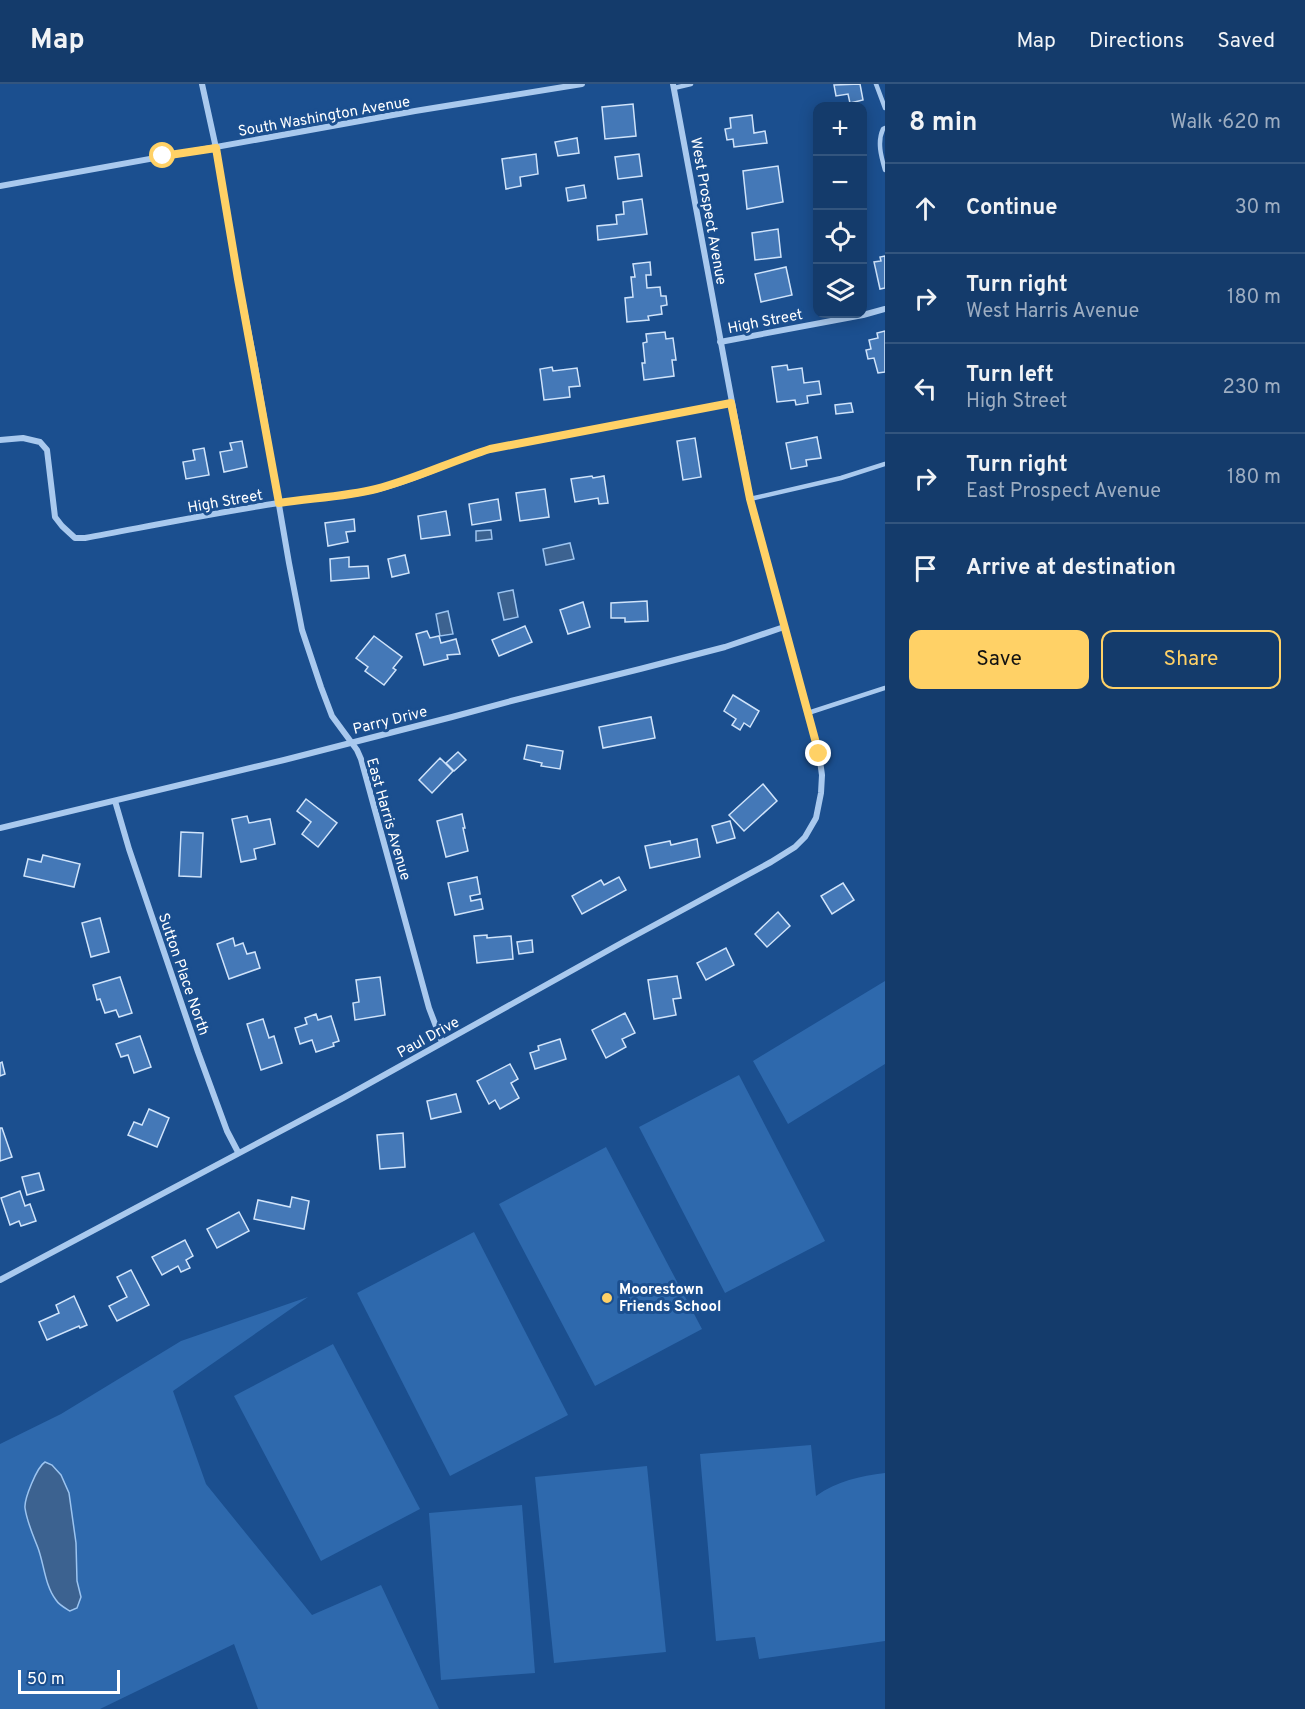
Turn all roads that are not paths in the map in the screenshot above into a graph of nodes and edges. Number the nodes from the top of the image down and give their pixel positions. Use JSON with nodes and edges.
{"nodes":[{"id":1,"x":202,"y":84,"type":"edge"},
{"id":2,"x":582,"y":84,"type":"edge"},
{"id":3,"x":691,"y":84,"type":"edge"},
{"id":4,"x":876,"y":84,"type":"edge"},
{"id":5,"x":674,"y":86,"type":"edge"},
{"id":6,"x":885,"y":108,"type":"edge"},
{"id":7,"x":885,"y":128,"type":"edge"},
{"id":8,"x":216,"y":148,"type":"junction"},
{"id":9,"x":885,"y":170,"type":"edge"},
{"id":10,"x":0,"y":186,"type":"edge"},
{"id":11,"x":885,"y":309,"type":"edge"},
{"id":12,"x":720,"y":342,"type":"junction"},
{"id":13,"x":731,"y":403,"type":"junction"},
{"id":14,"x":0,"y":440,"type":"edge"},
{"id":15,"x":885,"y":464,"type":"edge"},
{"id":16,"x":750,"y":499,"type":"junction"},
{"id":17,"x":279,"y":503,"type":"junction"},
{"id":18,"x":784,"y":627,"type":"junction"},
{"id":19,"x":885,"y":688,"type":"edge"},
{"id":20,"x":808,"y":713,"type":"junction"},
{"id":21,"x":352,"y":742,"type":"junction"},
{"id":22,"x":115,"y":801,"type":"junction"},
{"id":23,"x":0,"y":828,"type":"edge"},
{"id":24,"x":442,"y":1042,"type":"junction"},
{"id":25,"x":238,"y":1152,"type":"junction"},
{"id":26,"x":0,"y":1280,"type":"edge"}],
"edges":[{"from":1,"to":8,"type":"street","name":"East Harris Avenue"},
{"from":2,"to":8,"type":"street","name":"South Washington Avenue"},
{"from":3,"to":5,"type":"lane"},
{"from":4,"to":6,"type":"lane"},
{"from":5,"to":12,"type":"street","name":"West Prospect Avenue"},
{"from":7,"to":9,"type":"lane"},
{"from":8,"to":10,"type":"street","name":"South Washington Avenue"},
{"from":8,"to":17,"type":"street","name":"East Harris Avenue"},
{"from":11,"to":12,"type":"street","name":"High Street"},
{"from":12,"to":13,"type":"street","name":"West Prospect Avenue"},
{"from":13,"to":16,"type":"street","name":"West Prospect Avenue"},
{"from":13,"to":17,"type":"street","name":"High Street"},
{"from":14,"to":17,"type":"street","name":"High Street"},
{"from":15,"to":16,"type":"lane"},
{"from":16,"to":18,"type":"street","name":"Paul Drive"},
{"from":17,"to":21,"type":"street","name":"East Harris Avenue"},
{"from":18,"to":20,"type":"street","name":"Paul Drive"},
{"from":18,"to":21,"type":"street","name":"Parry Drive"},
{"from":19,"to":20,"type":"lane"},
{"from":20,"to":24,"type":"street","name":"Paul Drive"},
{"from":21,"to":22,"type":"street","name":"Parry Drive"},
{"from":21,"to":24,"type":"street","name":"East Harris Avenue"},
{"from":22,"to":23,"type":"street","name":"Parry Drive"},
{"from":22,"to":25,"type":"street","name":"Sutton Place North"},
{"from":24,"to":25,"type":"street","name":"Paul Drive"},
{"from":25,"to":26,"type":"street","name":"Paul Drive"}]}
